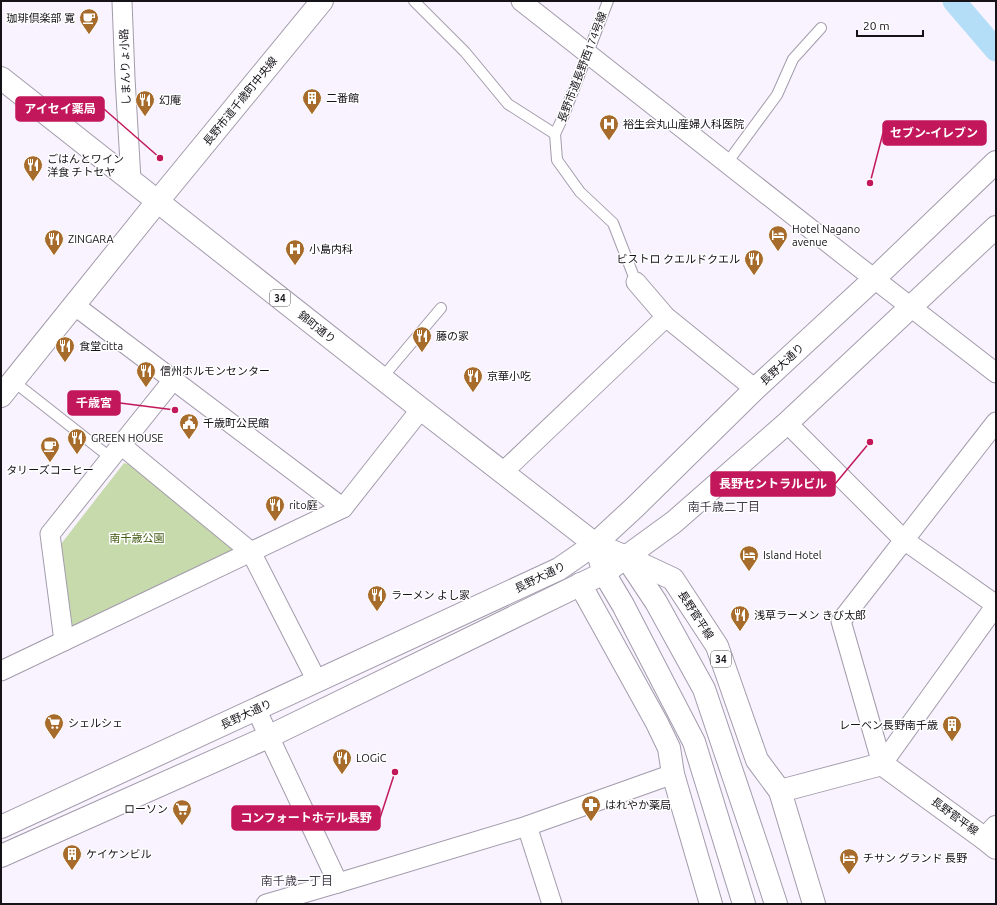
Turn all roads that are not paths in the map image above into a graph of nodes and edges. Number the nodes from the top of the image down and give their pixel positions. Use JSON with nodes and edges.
{"nodes":[{"id":1,"x":122,"y":1,"type":"edge"},
{"id":2,"x":322,"y":1,"type":"edge"},
{"id":3,"x":414,"y":1,"type":"edge"},
{"id":4,"x":521,"y":1,"type":"edge"},
{"id":5,"x":608,"y":1,"type":"edge"},
{"id":6,"x":821,"y":28,"type":"dead end"},
{"id":7,"x":587,"y":53,"type":"junction"},
{"id":8,"x":1,"y":78,"type":"edge"},
{"id":9,"x":555,"y":134,"type":"junction"},
{"id":10,"x":996,"y":162,"type":"edge"},
{"id":11,"x":727,"y":163,"type":"junction"},
{"id":12,"x":130,"y":180,"type":"junction"},
{"id":13,"x":158,"y":202,"type":"junction"},
{"id":14,"x":996,"y":227,"type":"edge"},
{"id":15,"x":874,"y":279,"type":"junction"},
{"id":16,"x":636,"y":282,"type":"joint"},
{"id":17,"x":74,"y":305,"type":"junction"},
{"id":18,"x":911,"y":307,"type":"junction"},
{"id":19,"x":441,"y":308,"type":"dead end"},
{"id":20,"x":666,"y":317,"type":"junction"},
{"id":21,"x":996,"y":373,"type":"edge"},
{"id":22,"x":382,"y":378,"type":"junction"},
{"id":23,"x":173,"y":380,"type":"junction"},
{"id":24,"x":7,"y":388,"type":"edge"},
{"id":25,"x":756,"y":389,"type":"junction"},
{"id":26,"x":421,"y":409,"type":"junction"},
{"id":27,"x":996,"y":422,"type":"edge"},
{"id":28,"x":787,"y":423,"type":"junction"},
{"id":29,"x":116,"y":452,"type":"junction"},
{"id":30,"x":503,"y":472,"type":"junction"},
{"id":31,"x":343,"y":508,"type":"junction"},
{"id":32,"x":560,"y":516,"type":"joint"},
{"id":33,"x":904,"y":540,"type":"junction"},
{"id":34,"x":595,"y":544,"type":"junction"},
{"id":35,"x":251,"y":552,"type":"junction"},
{"id":36,"x":626,"y":557,"type":"junction"},
{"id":37,"x":604,"y":573,"type":"junction"},
{"id":38,"x":580,"y":584,"type":"junction"},
{"id":39,"x":996,"y":605,"type":"edge"},
{"id":40,"x":64,"y":641,"type":"junction"},
{"id":41,"x":1,"y":671,"type":"edge"},
{"id":42,"x":317,"y":681,"type":"junction"},
{"id":43,"x":256,"y":709,"type":"junction"},
{"id":44,"x":268,"y":737,"type":"junction"},
{"id":45,"x":882,"y":764,"type":"junction"},
{"id":46,"x":673,"y":774,"type":"junction"},
{"id":47,"x":780,"y":791,"type":"junction"},
{"id":48,"x":1,"y":826,"type":"edge"},
{"id":49,"x":527,"y":826,"type":"junction"},
{"id":50,"x":992,"y":838,"type":"edge"},
{"id":51,"x":1,"y":856,"type":"edge"},
{"id":52,"x":338,"y":883,"type":"junction"},
{"id":53,"x":266,"y":904,"type":"edge"},
{"id":54,"x":552,"y":904,"type":"edge"},
{"id":55,"x":711,"y":904,"type":"edge"},
{"id":56,"x":744,"y":904,"type":"edge"},
{"id":57,"x":776,"y":904,"type":"edge"},
{"id":58,"x":814,"y":904,"type":"edge"}],
"edges":[{"from":1,"to":12,"type":"street","name":"しまんりょ小路"},
{"from":2,"to":13,"type":"street","name":"長野市道千歳町中央線"},
{"from":3,"to":9,"type":"lane"},
{"from":4,"to":7,"type":"street"},
{"from":5,"to":7,"type":"lane","name":"長野市道長野西174号線"},
{"from":6,"to":11,"type":"lane"},
{"from":7,"to":9,"type":"lane","name":"長野市道長野西174号線"},
{"from":7,"to":11,"type":"street"},
{"from":8,"to":12,"type":"street","name":"錦町通り","number":"34"},
{"from":9,"to":16,"type":"lane"},
{"from":10,"to":15,"type":"street","name":"長野大通り"},
{"from":11,"to":15,"type":"street"},
{"from":12,"to":13,"type":"street","name":"錦町通り","number":"34"},
{"from":13,"to":17,"type":"street","name":"長野市道千歳町中央線"},
{"from":13,"to":22,"type":"street","name":"錦町通り","number":"34"},
{"from":14,"to":18,"type":"street"},
{"from":15,"to":18,"type":"street"},
{"from":15,"to":25,"type":"street","name":"長野大通り"},
{"from":16,"to":20,"type":"street"},
{"from":17,"to":23,"type":"street"},
{"from":17,"to":24,"type":"street","name":"長野市道千歳町中央線"},
{"from":18,"to":21,"type":"street"},
{"from":18,"to":28,"type":"street"},
{"from":19,"to":22,"type":"lane"},
{"from":20,"to":25,"type":"street"},
{"from":20,"to":30,"type":"street"},
{"from":22,"to":26,"type":"street","name":"錦町通り","number":"34"},
{"from":23,"to":29,"type":"street"},
{"from":23,"to":31,"type":"street"},
{"from":24,"to":29,"type":"lane"},
{"from":25,"to":34,"type":"street","name":"長野大通り"},
{"from":26,"to":30,"type":"street","name":"錦町通り","number":"34"},
{"from":26,"to":31,"type":"street"},
{"from":27,"to":33,"type":"street"},
{"from":28,"to":33,"type":"street"},
{"from":28,"to":36,"type":"street"},
{"from":29,"to":35,"type":"street"},
{"from":29,"to":40,"type":"street"},
{"from":30,"to":32,"type":"street","name":"錦町通り","number":"34"},
{"from":31,"to":35,"type":"street"},
{"from":32,"to":34,"type":"street","name":"長野菅平線","number":"34"},
{"from":33,"to":39,"type":"street"},
{"from":33,"to":45,"type":"street"},
{"from":34,"to":36,"type":"street","name":"長野菅平線","number":"34"},
{"from":34,"to":37,"type":"street"},
{"from":34,"to":42,"type":"street","name":"長野大通り"},
{"from":35,"to":40,"type":"street"},
{"from":35,"to":42,"type":"street"},
{"from":36,"to":37,"type":"street"},
{"from":36,"to":47,"type":"street","name":"長野菅平線","number":"34"},
{"from":36,"to":57,"type":"street"},
{"from":37,"to":38,"type":"street"},
{"from":37,"to":56,"type":"street"},
{"from":38,"to":44,"type":"street"},
{"from":38,"to":46,"type":"street"},
{"from":39,"to":45,"type":"street"},
{"from":40,"to":41,"type":"street"},
{"from":42,"to":43,"type":"street","name":"長野大通り"},
{"from":43,"to":44,"type":"street"},
{"from":43,"to":48,"type":"street","name":"長野大通り"},
{"from":44,"to":51,"type":"street"},
{"from":44,"to":52,"type":"street"},
{"from":45,"to":47,"type":"street"},
{"from":45,"to":50,"type":"street","name":"長野菅平線"},
{"from":46,"to":49,"type":"street"},
{"from":46,"to":55,"type":"street"},
{"from":47,"to":58,"type":"street","name":"長野菅平線","number":"34"},
{"from":49,"to":52,"type":"street"},
{"from":49,"to":54,"type":"street"},
{"from":52,"to":53,"type":"street"}]}
